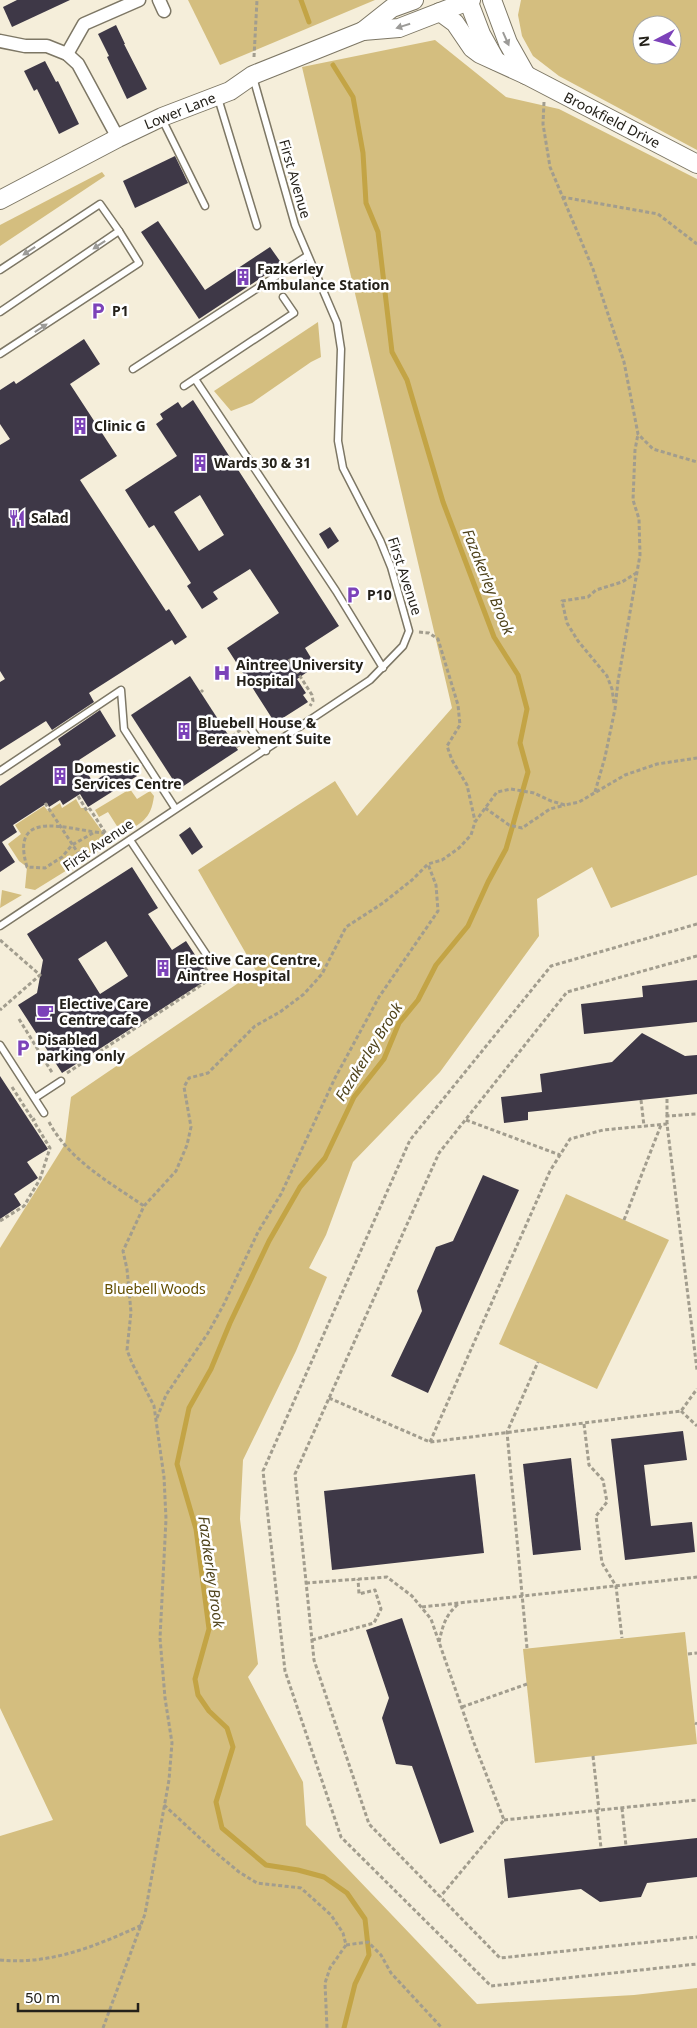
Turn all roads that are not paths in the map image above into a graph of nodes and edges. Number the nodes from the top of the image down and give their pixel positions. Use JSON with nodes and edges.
{"nodes":[{"id":1,"x":139,"y":0,"type":"edge"},
{"id":2,"x":414,"y":0,"type":"edge"},
{"id":3,"x":469,"y":0,"type":"edge"},
{"id":4,"x":492,"y":0,"type":"edge"},
{"id":5,"x":440,"y":12,"type":"junction"},
{"id":6,"x":363,"y":31,"type":"junction"},
{"id":7,"x":0,"y":41,"type":"edge"},
{"id":8,"x":67,"y":54,"type":"junction"},
{"id":9,"x":496,"y":61,"type":"junction"},
{"id":10,"x":526,"y":74,"type":"junction"},
{"id":11,"x":253,"y":75,"type":"junction"},
{"id":12,"x":217,"y":96,"type":"junction"},
{"id":13,"x":162,"y":117,"type":"junction"},
{"id":14,"x":118,"y":138,"type":"junction"},
{"id":15,"x":697,"y":164,"type":"edge"},
{"id":16,"x":0,"y":200,"type":"edge"},
{"id":17,"x":205,"y":206,"type":"dead end"},
{"id":18,"x":257,"y":226,"type":"dead end"},
{"id":19,"x":119,"y":232,"type":"junction"},
{"id":20,"x":308,"y":256,"type":"junction"},
{"id":21,"x":0,"y":270,"type":"edge"},
{"id":22,"x":283,"y":297,"type":"dead end"},
{"id":23,"x":0,"y":312,"type":"edge"},
{"id":24,"x":0,"y":354,"type":"edge"},
{"id":25,"x":133,"y":370,"type":"dead end"},
{"id":26,"x":195,"y":379,"type":"junction"},
{"id":27,"x":184,"y":386,"type":"dead end"},
{"id":28,"x":383,"y":668,"type":"junction"},
{"id":29,"x":248,"y":729,"type":"road end"},
{"id":30,"x":266,"y":751,"type":"junction"},
{"id":31,"x":0,"y":771,"type":"edge"},
{"id":32,"x":175,"y":808,"type":"junction"},
{"id":33,"x":130,"y":840,"type":"junction"},
{"id":34,"x":0,"y":926,"type":"edge"},
{"id":35,"x":208,"y":957,"type":"dead end"},
{"id":36,"x":0,"y":1045,"type":"edge"},
{"id":37,"x":59,"y":1081,"type":"road end"},
{"id":38,"x":35,"y":1098,"type":"junction"},
{"id":39,"x":44,"y":1113,"type":"road end"}],
"edges":[{"from":1,"to":8,"type":"street"},
{"from":2,"to":6,"type":"street","name":"Lower Lane"},
{"from":3,"to":5,"type":"street","name":"Lower Lane"},
{"from":3,"to":9,"type":"street"},
{"from":4,"to":10,"type":"street","one_way":true},
{"from":5,"to":6,"type":"street","name":"Lower Lane","one_way":true},
{"from":5,"to":9,"type":"street","name":"Brookfield Drive"},
{"from":6,"to":11,"type":"street","name":"Lower Lane"},
{"from":7,"to":8,"type":"street"},
{"from":8,"to":14,"type":"street"},
{"from":9,"to":10,"type":"street","name":"Brookfield Drive"},
{"from":10,"to":15,"type":"street","name":"Brookfield Drive"},
{"from":11,"to":12,"type":"street","name":"Lower Lane"},
{"from":11,"to":20,"type":"lane","name":"First Avenue"},
{"from":12,"to":13,"type":"street","name":"Lower Lane"},
{"from":12,"to":18,"type":"lane"},
{"from":13,"to":14,"type":"street","name":"Lower Lane"},
{"from":13,"to":17,"type":"lane"},
{"from":14,"to":16,"type":"street","name":"Lower Lane"},
{"from":19,"to":21,"type":"lane","one_way":true},
{"from":19,"to":23,"type":"lane","one_way":true},
{"from":24,"to":19,"type":"lane","one_way":true},
{"from":20,"to":25,"type":"lane"},
{"from":20,"to":28,"type":"lane","name":"First Avenue"},
{"from":22,"to":26,"type":"lane"},
{"from":26,"to":27,"type":"lane"},
{"from":26,"to":28,"type":"lane"},
{"from":28,"to":30,"type":"lane","name":"First Avenue"},
{"from":29,"to":30,"type":"lane"},
{"from":30,"to":32,"type":"lane","name":"First Avenue"},
{"from":31,"to":32,"type":"lane"},
{"from":32,"to":33,"type":"lane","name":"First Avenue"},
{"from":33,"to":34,"type":"lane","name":"First Avenue"},
{"from":33,"to":35,"type":"lane"},
{"from":36,"to":38,"type":"lane"},
{"from":37,"to":38,"type":"lane"},
{"from":38,"to":39,"type":"lane"}]}
